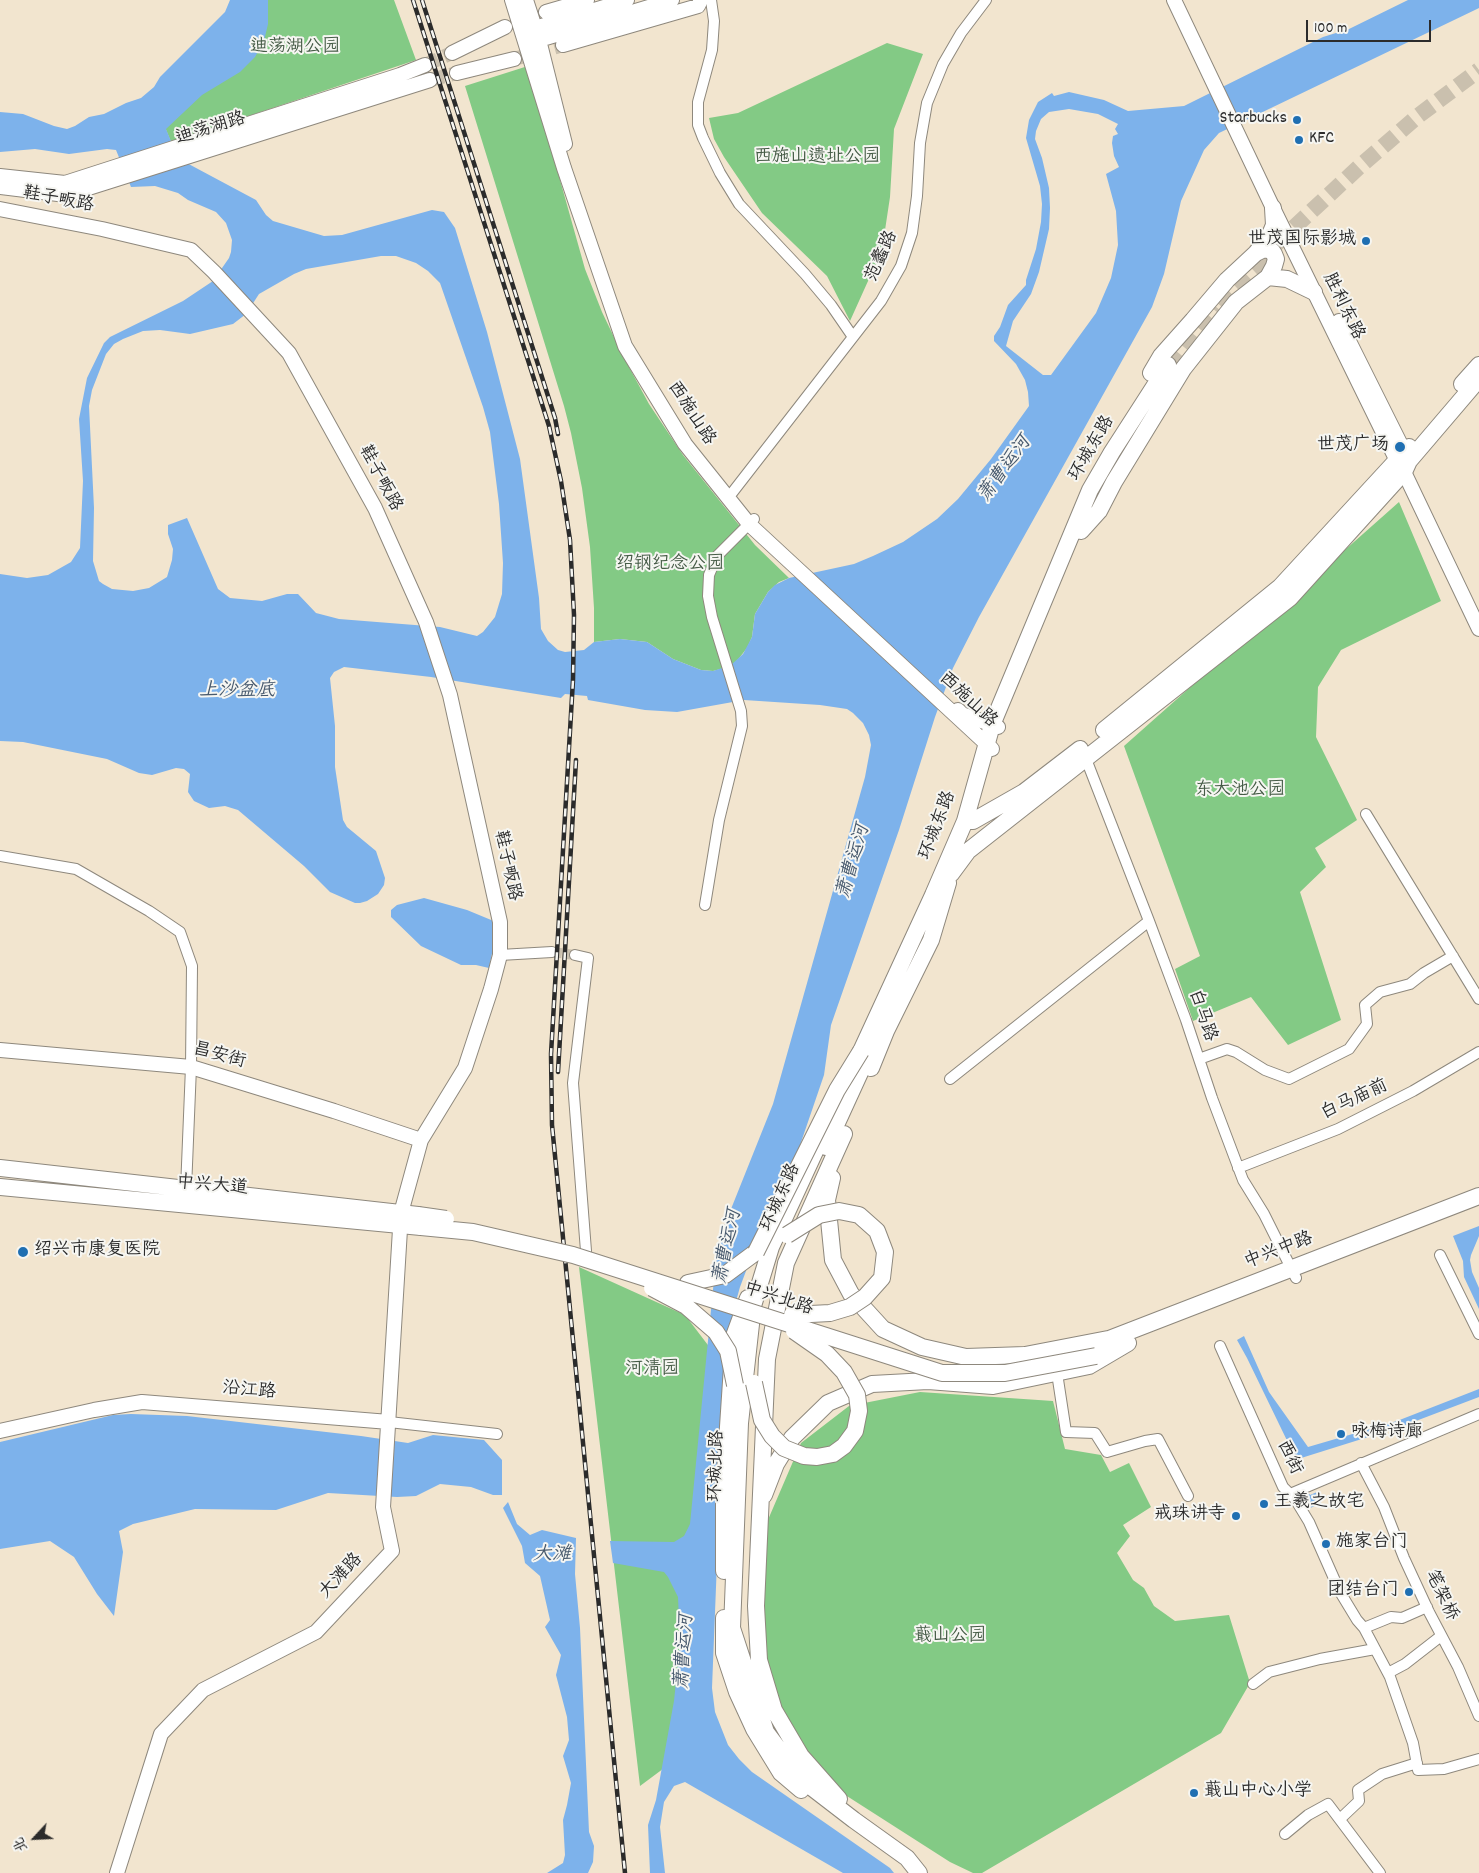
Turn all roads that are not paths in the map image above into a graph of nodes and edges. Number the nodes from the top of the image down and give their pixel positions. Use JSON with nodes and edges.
{"nodes":[{"id":1,"x":512,"y":0,"type":"edge"},
{"id":2,"x":526,"y":0,"type":"edge"},
{"id":3,"x":587,"y":0,"type":"edge"},
{"id":4,"x":627,"y":0,"type":"edge"},
{"id":5,"x":672,"y":0,"type":"edge"},
{"id":6,"x":701,"y":0,"type":"edge"},
{"id":7,"x":711,"y":0,"type":"edge"},
{"id":8,"x":986,"y":0,"type":"edge"},
{"id":9,"x":1174,"y":0,"type":"edge"},
{"id":10,"x":1182,"y":0,"type":"edge"},
{"id":11,"x":546,"y":12,"type":"dead end"},
{"id":12,"x":505,"y":26,"type":"dead end"},
{"id":13,"x":537,"y":34,"type":"junction"},
{"id":14,"x":524,"y":39,"type":"junction"},
{"id":15,"x":563,"y":45,"type":"tunnel mouth"},
{"id":16,"x":452,"y":53,"type":"tunnel mouth"},
{"id":17,"x":514,"y":59,"type":"tunnel mouth"},
{"id":18,"x":425,"y":64,"type":"tunnel mouth"},
{"id":19,"x":457,"y":73,"type":"tunnel mouth"},
{"id":20,"x":1215,"y":77,"type":"junction"},
{"id":21,"x":430,"y":80,"type":"tunnel mouth"},
{"id":22,"x":1249,"y":148,"type":"junction"},
{"id":23,"x":0,"y":176,"type":"edge"},
{"id":24,"x":0,"y":187,"type":"edge"},
{"id":25,"x":1273,"y":208,"type":"junction"},
{"id":26,"x":0,"y":209,"type":"edge"},
{"id":27,"x":1256,"y":253,"type":"junction"},
{"id":28,"x":1268,"y":277,"type":"junction"},
{"id":29,"x":1314,"y":292,"type":"junction"},
{"id":30,"x":853,"y":338,"type":"junction"},
{"id":31,"x":1479,"y":365,"type":"edge"},
{"id":32,"x":1171,"y":366,"type":"tunnel mouth"},
{"id":33,"x":1479,"y":379,"type":"edge"},
{"id":34,"x":1404,"y":461,"type":"junction"},
{"id":35,"x":732,"y":493,"type":"junction"},
{"id":36,"x":755,"y":524,"type":"junction"},
{"id":37,"x":1077,"y":530,"type":"junction"},
{"id":38,"x":1479,"y":613,"type":"edge"},
{"id":39,"x":1479,"y":629,"type":"edge"},
{"id":40,"x":960,"y":716,"type":"junction"},
{"id":41,"x":995,"y":726,"type":"junction"},
{"id":42,"x":989,"y":747,"type":"junction"},
{"id":43,"x":1086,"y":758,"type":"junction"},
{"id":44,"x":1366,"y":814,"type":"dead end"},
{"id":45,"x":969,"y":821,"type":"junction"},
{"id":46,"x":0,"y":856,"type":"edge"},
{"id":47,"x":948,"y":875,"type":"junction"},
{"id":48,"x":705,"y":905,"type":"dead end"},
{"id":49,"x":1150,"y":921,"type":"junction"},
{"id":50,"x":923,"y":925,"type":"junction"},
{"id":51,"x":552,"y":952,"type":"tunnel mouth"},
{"id":52,"x":500,"y":955,"type":"junction"},
{"id":53,"x":575,"y":955,"type":"tunnel mouth"},
{"id":54,"x":1453,"y":956,"type":"junction"},
{"id":55,"x":1479,"y":999,"type":"edge"},
{"id":56,"x":0,"y":1050,"type":"edge"},
{"id":57,"x":862,"y":1051,"type":"junction"},
{"id":58,"x":1479,"y":1052,"type":"edge"},
{"id":59,"x":1199,"y":1059,"type":"junction"},
{"id":60,"x":191,"y":1067,"type":"junction"},
{"id":61,"x":950,"y":1079,"type":"dead end"},
{"id":62,"x":421,"y":1140,"type":"junction"},
{"id":63,"x":836,"y":1152,"type":"junction"},
{"id":64,"x":0,"y":1168,"type":"edge"},
{"id":65,"x":1238,"y":1168,"type":"junction"},
{"id":66,"x":0,"y":1187,"type":"edge"},
{"id":67,"x":186,"y":1189,"type":"junction"},
{"id":68,"x":1479,"y":1196,"type":"edge"},
{"id":69,"x":1479,"y":1207,"type":"edge"},
{"id":70,"x":401,"y":1219,"type":"junction"},
{"id":71,"x":420,"y":1221,"type":"junction"},
{"id":72,"x":787,"y":1235,"type":"junction"},
{"id":73,"x":586,"y":1251,"type":"junction"},
{"id":74,"x":1440,"y":1255,"type":"dead end"},
{"id":75,"x":617,"y":1269,"type":"junction"},
{"id":76,"x":1294,"y":1274,"type":"junction"},
{"id":77,"x":688,"y":1282,"type":"junction"},
{"id":78,"x":757,"y":1308,"type":"junction"},
{"id":79,"x":787,"y":1318,"type":"junction"},
{"id":80,"x":1479,"y":1334,"type":"edge"},
{"id":81,"x":1108,"y":1339,"type":"junction"},
{"id":82,"x":1128,"y":1343,"type":"junction"},
{"id":83,"x":1220,"y":1346,"type":"dead end"},
{"id":84,"x":1094,"y":1351,"type":"junction"},
{"id":85,"x":1057,"y":1373,"type":"junction"},
{"id":86,"x":754,"y":1383,"type":"junction"},
{"id":87,"x":1479,"y":1414,"type":"edge"},
{"id":88,"x":744,"y":1424,"type":"junction"},
{"id":89,"x":388,"y":1428,"type":"junction"},
{"id":90,"x":0,"y":1431,"type":"edge"},
{"id":91,"x":498,"y":1434,"type":"dead end"},
{"id":92,"x":1361,"y":1463,"type":"junction"},
{"id":93,"x":1290,"y":1494,"type":"junction"},
{"id":94,"x":1188,"y":1496,"type":"dead end"},
{"id":95,"x":759,"y":1509,"type":"junction"},
{"id":96,"x":1427,"y":1606,"type":"junction"},
{"id":97,"x":732,"y":1628,"type":"junction"},
{"id":98,"x":1364,"y":1628,"type":"junction"},
{"id":99,"x":1441,"y":1636,"type":"junction"},
{"id":100,"x":1375,"y":1649,"type":"junction"},
{"id":101,"x":1388,"y":1673,"type":"junction"},
{"id":102,"x":1253,"y":1684,"type":"dead end"},
{"id":103,"x":1479,"y":1716,"type":"edge"},
{"id":104,"x":1479,"y":1758,"type":"edge"},
{"id":105,"x":1417,"y":1767,"type":"junction"},
{"id":106,"x":854,"y":1818,"type":"junction"},
{"id":107,"x":1340,"y":1819,"type":"junction"},
{"id":108,"x":1285,"y":1834,"type":"dead end"},
{"id":109,"x":117,"y":1873,"type":"edge"},
{"id":110,"x":919,"y":1873,"type":"edge"},
{"id":111,"x":925,"y":1873,"type":"edge"},
{"id":112,"x":1380,"y":1873,"type":"edge"}],
"edges":[{"from":1,"to":14,"type":"main road","name":"西施山路"},
{"from":2,"to":13,"type":"main road","name":"西施山路"},
{"from":3,"to":11,"type":"main road"},
{"from":4,"to":13,"type":"main road"},
{"from":5,"to":13,"type":"main road"},
{"from":6,"to":15,"type":"main road"},
{"from":7,"to":30,"type":"street"},
{"from":8,"to":30,"type":"street","name":"范蠡路"},
{"from":9,"to":20,"type":"main road","name":"胜利东路"},
{"from":10,"to":20,"type":"main road","name":"胜利东路"},
{"from":12,"to":16,"type":"main road"},
{"from":13,"to":14,"type":"main road"},
{"from":13,"to":35,"type":"main road","name":"西施山路"},
{"from":14,"to":36,"type":"main road","name":"西施山路"},
{"from":17,"to":19,"type":"main road"},
{"from":18,"to":23,"type":"main road","name":"迪荡湖路"},
{"from":20,"to":22,"type":"main road","name":"胜利东路"},
{"from":21,"to":24,"type":"main road","name":"迪荡湖路"},
{"from":22,"to":25,"type":"main road","name":"胜利东路"},
{"from":22,"to":34,"type":"main road","name":"胜利东路"},
{"from":25,"to":27,"type":"main road"},
{"from":25,"to":29,"type":"main road","name":"胜利东路"},
{"from":26,"to":52,"type":"main road","name":"鞋子畈路"},
{"from":27,"to":28,"type":"main road"},
{"from":27,"to":37,"type":"main road"},
{"from":28,"to":29,"type":"main road"},
{"from":28,"to":37,"type":"main road"},
{"from":29,"to":34,"type":"main road","name":"胜利东路"},
{"from":30,"to":35,"type":"street","name":"范蠡路"},
{"from":31,"to":34,"type":"main road"},
{"from":32,"to":37,"type":"main road","name":"环城东路"},
{"from":33,"to":34,"type":"main road"},
{"from":34,"to":38,"type":"main road","name":"胜利东路"},
{"from":34,"to":39,"type":"main road","name":"胜利东路"},
{"from":34,"to":43,"type":"main road"},
{"from":34,"to":45,"type":"main road"},
{"from":35,"to":36,"type":"main road","name":"西施山路"},
{"from":36,"to":40,"type":"main road","name":"西施山路"},
{"from":36,"to":48,"type":"street"},
{"from":37,"to":41,"type":"main road","name":"环城东路"},
{"from":40,"to":41,"type":"main road","name":"西施山路"},
{"from":40,"to":42,"type":"main road","name":"西施山路"},
{"from":41,"to":42,"type":"main road","name":"环城东路"},
{"from":42,"to":45,"type":"main road","name":"环城东路"},
{"from":43,"to":47,"type":"main road"},
{"from":43,"to":49,"type":"street","name":"白马路"},
{"from":44,"to":54,"type":"street"},
{"from":45,"to":47,"type":"main road","name":"环城东路"},
{"from":46,"to":60,"type":"street"},
{"from":47,"to":50,"type":"main road","name":"环城东路"},
{"from":47,"to":63,"type":"main road"},
{"from":47,"to":106,"type":"main road"},
{"from":49,"to":59,"type":"street","name":"白马路"},
{"from":49,"to":61,"type":"street"},
{"from":50,"to":57,"type":"main road","name":"环城东路"},
{"from":50,"to":72,"type":"main road","name":"环城东路"},
{"from":51,"to":52,"type":"street"},
{"from":52,"to":62,"type":"main road","name":"鞋子畈路"},
{"from":53,"to":73,"type":"street"},
{"from":54,"to":55,"type":"street"},
{"from":54,"to":59,"type":"street"},
{"from":56,"to":60,"type":"main road","name":"昌安街"},
{"from":57,"to":77,"type":"main road","bridge":true},
{"from":57,"to":78,"type":"main road","name":"环城东路","bridge":true},
{"from":58,"to":65,"type":"street","name":"白马庙前"},
{"from":59,"to":65,"type":"street","name":"白马路"},
{"from":60,"to":62,"type":"main road","name":"昌安街"},
{"from":60,"to":67,"type":"street"},
{"from":62,"to":70,"type":"main road","name":"鞋子畈路"},
{"from":63,"to":81,"type":"main road"},
{"from":63,"to":95,"type":"main road"},
{"from":64,"to":67,"type":"main road","name":"中兴大道"},
{"from":65,"to":76,"type":"street","name":"白马路"},
{"from":66,"to":70,"type":"main road","name":"中兴大道"},
{"from":67,"to":70,"type":"main road","name":"中兴大道"},
{"from":68,"to":76,"type":"main road","name":"中兴中路"},
{"from":69,"to":76,"type":"main road","name":"中兴中路"},
{"from":70,"to":71,"type":"main road","name":"中兴大道"},
{"from":70,"to":89,"type":"main road","name":"大滩路"},
{"from":71,"to":73,"type":"main road","name":"中兴北路","bridge":true},
{"from":71,"to":75,"type":"main road","name":"中兴北路","bridge":true},
{"from":72,"to":78,"type":"main road","name":"环城东路"},
{"from":72,"to":79,"type":"main road","bridge":true},
{"from":73,"to":77,"type":"main road","name":"中兴北路"},
{"from":74,"to":80,"type":"street"},
{"from":75,"to":79,"type":"main road","name":"中兴北路","bridge":true},
{"from":75,"to":97,"type":"main road","bridge":true},
{"from":76,"to":81,"type":"main road","name":"中兴中路"},
{"from":76,"to":82,"type":"main road","name":"中兴中路"},
{"from":77,"to":79,"type":"main road","name":"中兴北路"},
{"from":78,"to":86,"type":"main road","name":"环城北路"},
{"from":78,"to":88,"type":"main road","name":"环城北路"},
{"from":79,"to":84,"type":"main road","name":"中兴北路","bridge":true},
{"from":79,"to":86,"type":"main road","bridge":true},
{"from":81,"to":84,"type":"main road","name":"中兴中路"},
{"from":82,"to":84,"type":"main road","name":"中兴中路"},
{"from":82,"to":85,"type":"main road"},
{"from":83,"to":93,"type":"street","name":"西街"},
{"from":85,"to":94,"type":"street"},
{"from":85,"to":95,"type":"main road"},
{"from":86,"to":88,"type":"main road","name":"环城北路"},
{"from":87,"to":92,"type":"street"},
{"from":88,"to":97,"type":"main road","name":"环城北路"},
{"from":89,"to":90,"type":"main road","name":"沿江路"},
{"from":89,"to":91,"type":"street","name":"沿江路"},
{"from":89,"to":109,"type":"main road","name":"大滩路"},
{"from":92,"to":93,"type":"street"},
{"from":92,"to":96,"type":"street","name":"笔架桥"},
{"from":93,"to":98,"type":"street","name":"西街"},
{"from":95,"to":106,"type":"main road"},
{"from":96,"to":98,"type":"street"},
{"from":96,"to":99,"type":"street","name":"笔架桥"},
{"from":97,"to":106,"type":"main road","name":"环城北路"},
{"from":98,"to":100,"type":"street","name":"西街"},
{"from":99,"to":101,"type":"street"},
{"from":99,"to":103,"type":"street","name":"笔架桥"},
{"from":100,"to":101,"type":"street","name":"西街"},
{"from":100,"to":102,"type":"street"},
{"from":101,"to":105,"type":"street","name":"西街"},
{"from":104,"to":105,"type":"street"},
{"from":105,"to":107,"type":"street"},
{"from":106,"to":110,"type":"main road","name":"环城北路"},
{"from":106,"to":111,"type":"main road","name":"环城北路"},
{"from":107,"to":108,"type":"street"},
{"from":107,"to":112,"type":"street"}]}
